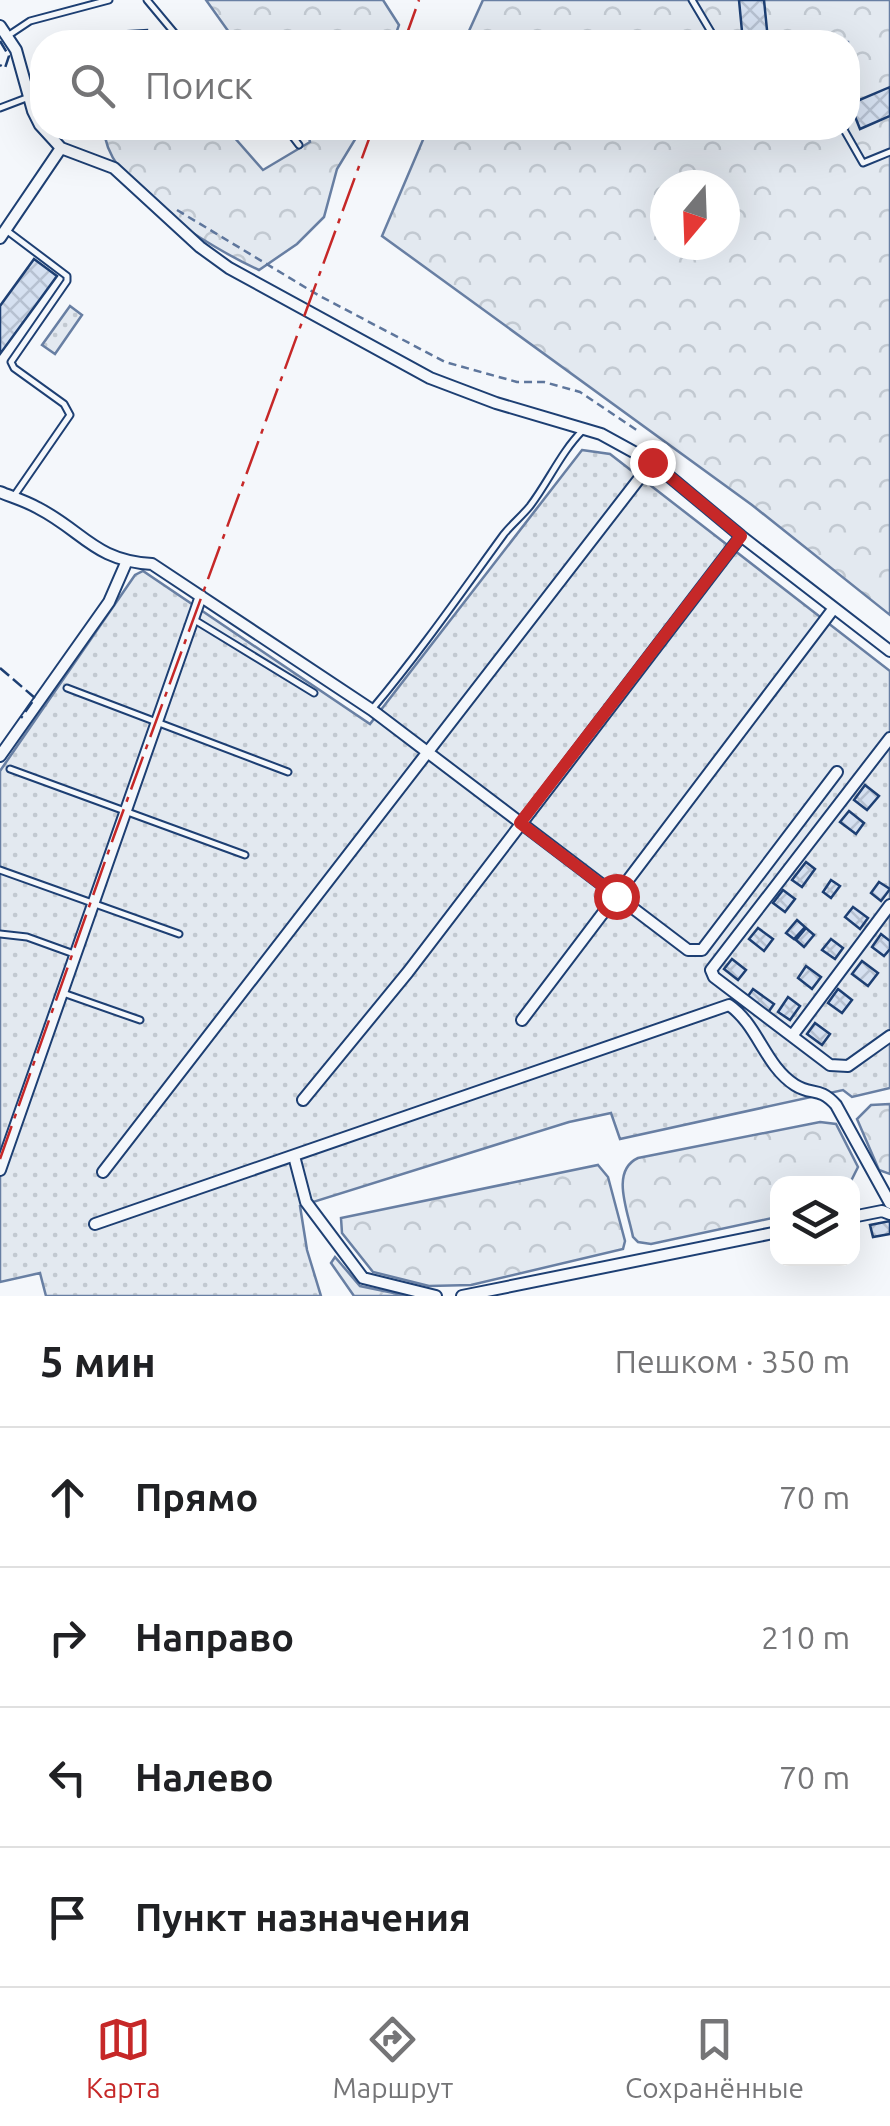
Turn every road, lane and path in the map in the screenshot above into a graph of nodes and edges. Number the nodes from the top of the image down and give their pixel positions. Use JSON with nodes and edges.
{"nodes":[{"id":1,"x":109,"y":0,"type":"edge"},
{"id":2,"x":147,"y":0,"type":"edge"},
{"id":3,"x":692,"y":0,"type":"edge"},
{"id":4,"x":4,"y":30,"type":"edge"},
{"id":5,"x":172,"y":30,"type":"edge"},
{"id":6,"x":710,"y":30,"type":"edge"},
{"id":7,"x":30,"y":89,"type":"edge"},
{"id":8,"x":30,"y":101,"type":"edge"},
{"id":9,"x":0,"y":108,"type":"edge"},
{"id":10,"x":54,"y":140,"type":"edge"},
{"id":11,"x":295,"y":140,"type":"edge"},
{"id":12,"x":850,"y":140,"type":"edge"},
{"id":13,"x":299,"y":145,"type":"dead end"},
{"id":14,"x":62,"y":148,"type":"junction"},
{"id":15,"x":890,"y":152,"type":"edge"},
{"id":16,"x":168,"y":203,"type":"dead end"},
{"id":17,"x":3,"y":234,"type":"edge"},
{"id":18,"x":584,"y":428,"type":"junction"},
{"id":19,"x":638,"y":431,"type":"dead end"},
{"id":20,"x":652,"y":462,"type":"junction"},
{"id":21,"x":0,"y":492,"type":"edge"},
{"id":22,"x":13,"y":498,"type":"junction"},
{"id":23,"x":741,"y":536,"type":"junction"},
{"id":24,"x":126,"y":563,"type":"junction"},
{"id":25,"x":201,"y":596,"type":"junction"},
{"id":26,"x":834,"y":608,"type":"junction"},
{"id":27,"x":192,"y":619,"type":"junction"},
{"id":28,"x":890,"y":652,"type":"edge"},
{"id":29,"x":67,"y":688,"type":"dead end"},
{"id":30,"x":314,"y":693,"type":"dead end"},
{"id":31,"x":372,"y":710,"type":"junction"},
{"id":32,"x":156,"y":724,"type":"junction"},
{"id":33,"x":890,"y":738,"type":"edge"},
{"id":34,"x":426,"y":752,"type":"junction"},
{"id":35,"x":0,"y":756,"type":"edge"},
{"id":36,"x":10,"y":768,"type":"dead end"},
{"id":37,"x":288,"y":772,"type":"dead end"},
{"id":38,"x":837,"y":772,"type":"dead end"},
{"id":39,"x":125,"y":813,"type":"junction"},
{"id":40,"x":520,"y":823,"type":"junction"},
{"id":41,"x":245,"y":856,"type":"dead end"},
{"id":42,"x":0,"y":870,"type":"edge"},
{"id":43,"x":616,"y":896,"type":"junction"},
{"id":44,"x":92,"y":904,"type":"junction"},
{"id":45,"x":890,"y":904,"type":"edge"},
{"id":46,"x":0,"y":934,"type":"edge"},
{"id":47,"x":179,"y":934,"type":"dead end"},
{"id":48,"x":74,"y":954,"type":"junction"},
{"id":49,"x":60,"y":992,"type":"junction"},
{"id":50,"x":140,"y":1020,"type":"dead end"},
{"id":51,"x":522,"y":1020,"type":"dead end"},
{"id":52,"x":792,"y":1036,"type":"junction"},
{"id":53,"x":890,"y":1036,"type":"edge"},
{"id":54,"x":304,"y":1100,"type":"dead end"},
{"id":55,"x":294,"y":1156,"type":"junction"},
{"id":56,"x":0,"y":1170,"type":"edge"},
{"id":57,"x":102,"y":1172,"type":"dead end"},
{"id":58,"x":890,"y":1203,"type":"edge"},
{"id":59,"x":890,"y":1214,"type":"edge"},
{"id":60,"x":860,"y":1215,"type":"edge"},
{"id":61,"x":94,"y":1224,"type":"dead end"},
{"id":62,"x":770,"y":1234,"type":"edge"},
{"id":63,"x":436,"y":1296,"type":"edge"},
{"id":64,"x":462,"y":1296,"type":"edge"}],
"edges":[{"from":1,"to":4,"type":"lane"},
{"from":2,"to":5,"type":"lane"},
{"from":3,"to":6,"type":"lane"},
{"from":4,"to":7,"type":"street"},
{"from":8,"to":9,"type":"lane"},
{"from":10,"to":14,"type":"street"},
{"from":11,"to":13,"type":"lane"},
{"from":12,"to":15,"type":"lane"},
{"from":14,"to":17,"type":"street"},
{"from":14,"to":18,"type":"street"},
{"from":16,"to":19,"type":"path"},
{"from":17,"to":22,"type":"lane"},
{"from":18,"to":20,"type":"street"},
{"from":18,"to":31,"type":"lane"},
{"from":20,"to":23,"type":"street"},
{"from":20,"to":34,"type":"street"},
{"from":21,"to":22,"type":"street"},
{"from":22,"to":24,"type":"street"},
{"from":23,"to":26,"type":"street"},
{"from":23,"to":40,"type":"street"},
{"from":24,"to":25,"type":"street"},
{"from":24,"to":35,"type":"street"},
{"from":25,"to":27,"type":"street"},
{"from":25,"to":31,"type":"street"},
{"from":26,"to":28,"type":"street"},
{"from":26,"to":43,"type":"street"},
{"from":27,"to":30,"type":"lane"},
{"from":27,"to":32,"type":"street"},
{"from":29,"to":32,"type":"lane"},
{"from":31,"to":34,"type":"street"},
{"from":32,"to":37,"type":"lane"},
{"from":32,"to":39,"type":"street"},
{"from":33,"to":52,"type":"street"},
{"from":34,"to":40,"type":"street"},
{"from":34,"to":57,"type":"street"},
{"from":36,"to":39,"type":"lane"},
{"from":38,"to":43,"type":"street"},
{"from":39,"to":41,"type":"lane"},
{"from":39,"to":44,"type":"street"},
{"from":40,"to":43,"type":"street"},
{"from":40,"to":54,"type":"street"},
{"from":42,"to":44,"type":"lane"},
{"from":43,"to":51,"type":"street"},
{"from":44,"to":47,"type":"lane"},
{"from":44,"to":48,"type":"street"},
{"from":45,"to":52,"type":"street"},
{"from":46,"to":48,"type":"lane"},
{"from":48,"to":49,"type":"street"},
{"from":49,"to":50,"type":"lane"},
{"from":49,"to":56,"type":"street"},
{"from":52,"to":53,"type":"street"},
{"from":55,"to":58,"type":"street"},
{"from":55,"to":61,"type":"street"},
{"from":55,"to":63,"type":"street"},
{"from":59,"to":60,"type":"street"},
{"from":62,"to":64,"type":"street"}]}
